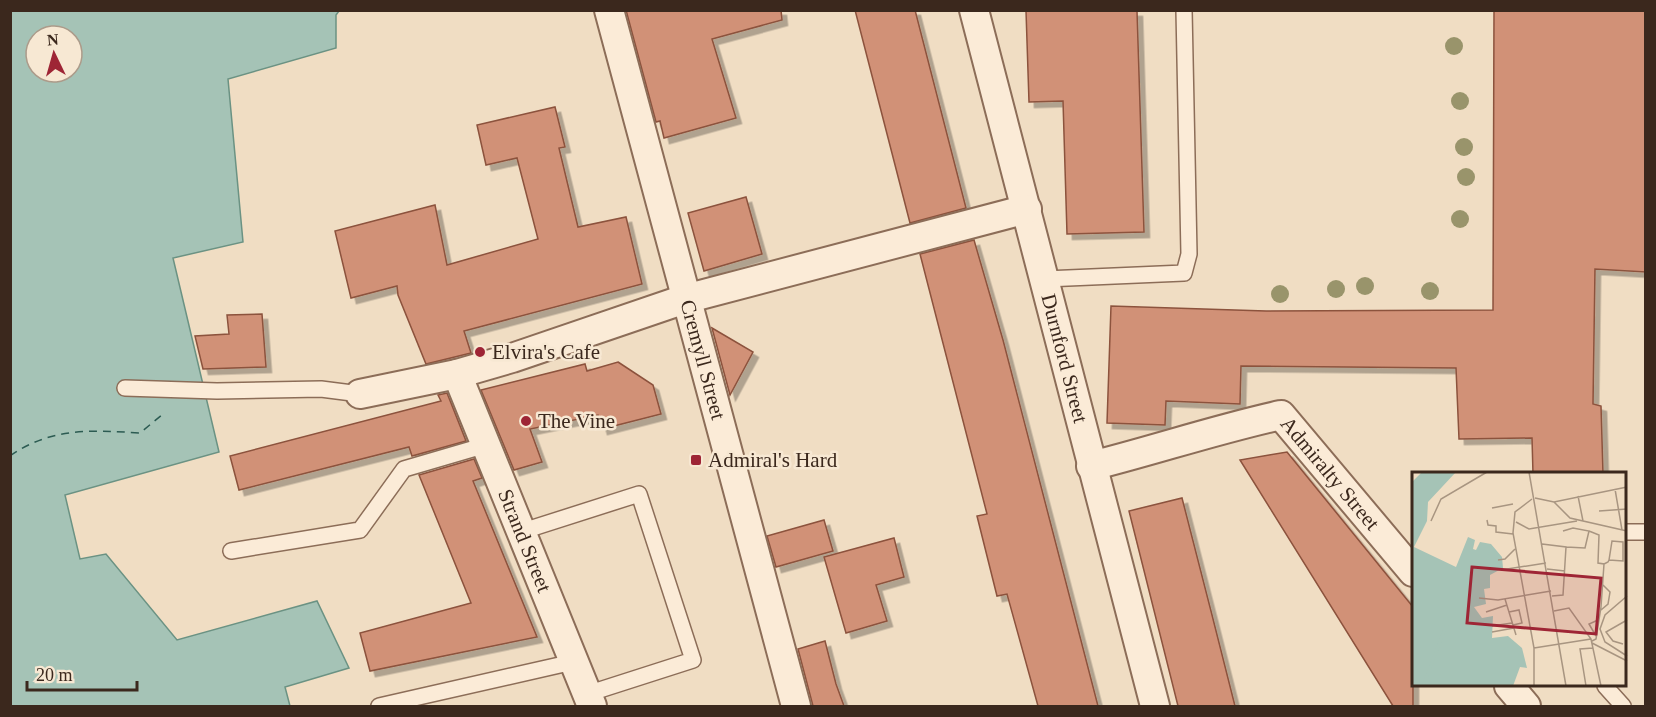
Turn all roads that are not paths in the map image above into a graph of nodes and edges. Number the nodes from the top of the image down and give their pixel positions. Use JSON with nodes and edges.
{"nodes":[{"id":1,"x":609,"y":10,"type":"edge"},
{"id":2,"x":974,"y":10,"type":"edge"},
{"id":3,"x":1184,"y":10,"type":"edge"},
{"id":4,"x":1027,"y":209,"type":"junction"},
{"id":5,"x":1046,"y":279,"type":"junction"},
{"id":6,"x":684,"y":299,"type":"junction"},
{"id":7,"x":457,"y":374,"type":"junction"},
{"id":8,"x":125,"y":388,"type":"dead end"},
{"id":9,"x":360,"y":394,"type":"joint"},
{"id":10,"x":486,"y":445,"type":"junction"},
{"id":11,"x":1091,"y":466,"type":"junction"},
{"id":12,"x":520,"y":532,"type":"junction"},
{"id":13,"x":1626,"y":532,"type":"edge"},
{"id":14,"x":1646,"y":532,"type":"edge"},
{"id":15,"x":231,"y":551,"type":"dead end"},
{"id":16,"x":1412,"y":571,"type":"edge"},
{"id":17,"x":573,"y":662,"type":"junction"},
{"id":18,"x":1510,"y":687,"type":"edge"},
{"id":19,"x":1606,"y":687,"type":"edge"},
{"id":20,"x":589,"y":700,"type":"edge"},
{"id":21,"x":379,"y":706,"type":"edge"},
{"id":22,"x":796,"y":706,"type":"edge"},
{"id":23,"x":1155,"y":706,"type":"edge"},
{"id":24,"x":1526,"y":706,"type":"edge"},
{"id":25,"x":1623,"y":706,"type":"edge"}],
"edges":[{"from":1,"to":6,"type":"street","name":"Cremyll Street"},
{"from":2,"to":4,"type":"street","name":"Durnford Street"},
{"from":3,"to":5,"type":"lane"},
{"from":4,"to":5,"type":"street","name":"Durnford Street"},
{"from":4,"to":6,"type":"street"},
{"from":5,"to":11,"type":"street","name":"Durnford Street"},
{"from":6,"to":7,"type":"street"},
{"from":6,"to":22,"type":"street","name":"Cremyll Street"},
{"from":7,"to":9,"type":"street"},
{"from":7,"to":10,"type":"street","name":"Strand Street"},
{"from":8,"to":9,"type":"lane"},
{"from":10,"to":12,"type":"street","name":"Strand Street"},
{"from":10,"to":15,"type":"lane"},
{"from":11,"to":16,"type":"street","name":"Admiralty Street"},
{"from":11,"to":23,"type":"street","name":"Durnford Street"},
{"from":12,"to":17,"type":"street","name":"Strand Street"},
{"from":12,"to":20,"type":"lane"},
{"from":13,"to":14,"type":"lane"},
{"from":17,"to":20,"type":"street","name":"Strand Street"},
{"from":17,"to":21,"type":"lane"},
{"from":18,"to":24,"type":"street"},
{"from":19,"to":25,"type":"lane"}]}
